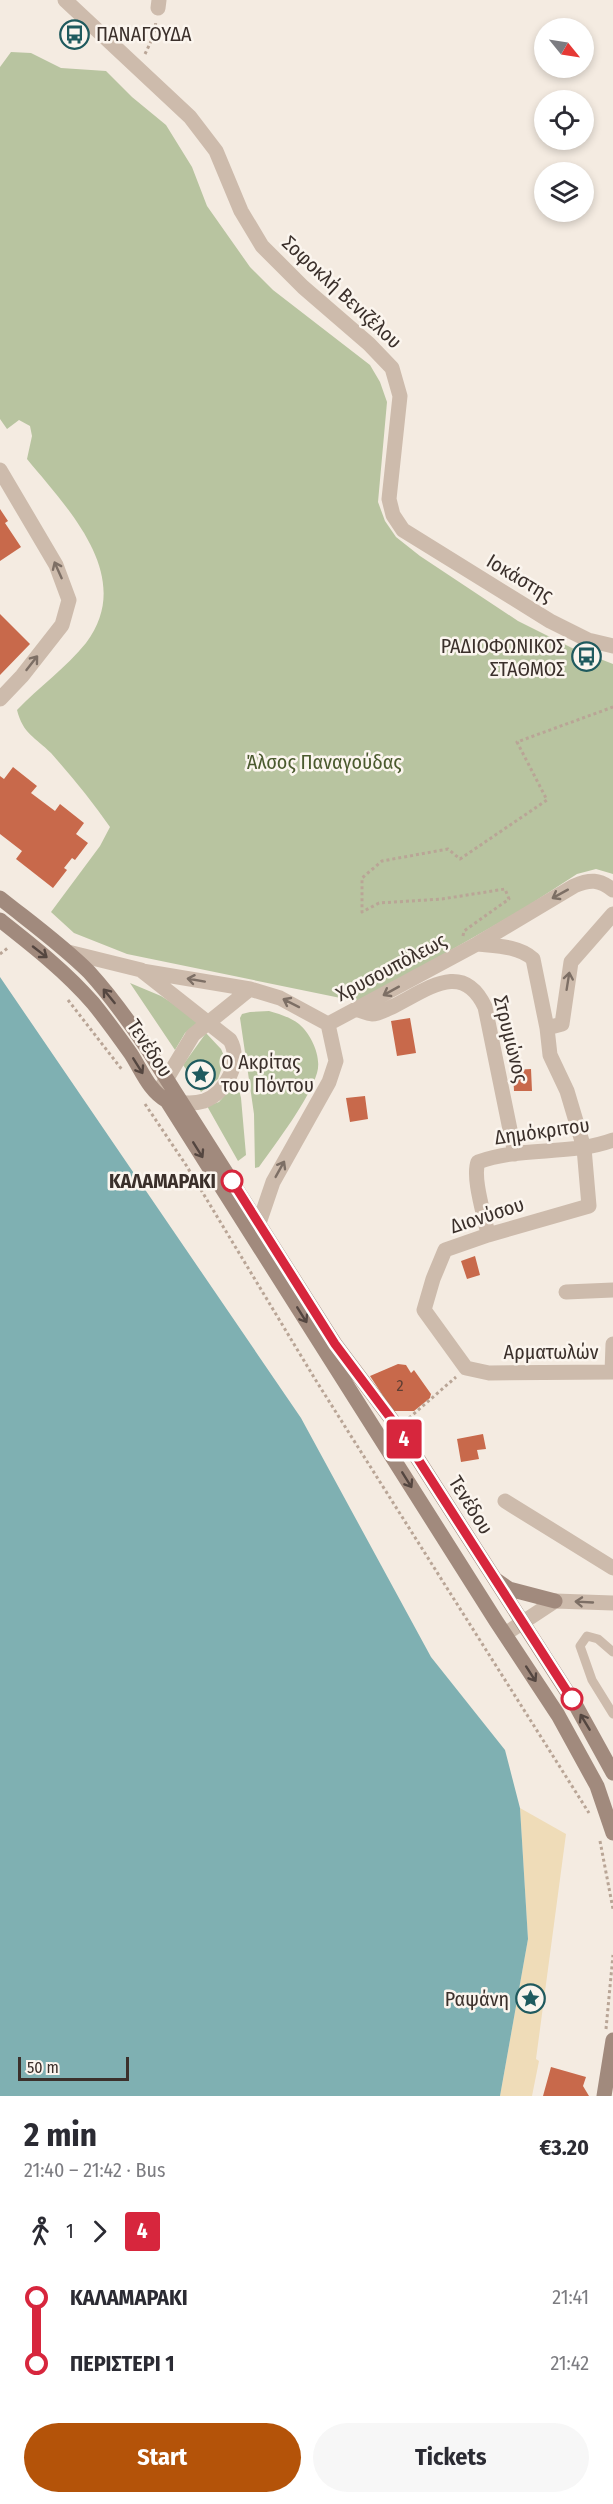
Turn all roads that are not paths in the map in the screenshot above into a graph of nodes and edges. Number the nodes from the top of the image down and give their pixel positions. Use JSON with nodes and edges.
{"nodes":[{"id":1,"x":65,"y":0,"type":"edge"},
{"id":2,"x":0,"y":470,"type":"edge"},
{"id":3,"x":410,"y":535,"type":"joint"},
{"id":4,"x":613,"y":646,"type":"edge"},
{"id":5,"x":0,"y":699,"type":"edge"},
{"id":6,"x":613,"y":890,"type":"edge"},
{"id":7,"x":0,"y":898,"type":"edge"},
{"id":8,"x":613,"y":915,"type":"edge"},
{"id":9,"x":0,"y":920,"type":"edge"},
{"id":10,"x":477,"y":944,"type":"junction"},
{"id":11,"x":68,"y":952,"type":"junction"},
{"id":12,"x":141,"y":970,"type":"junction"},
{"id":13,"x":250,"y":989,"type":"junction"},
{"id":14,"x":358,"y":1010,"type":"junction"},
{"id":15,"x":207,"y":1022,"type":"junction"},
{"id":16,"x":328,"y":1024,"type":"junction"},
{"id":17,"x":547,"y":1028,"type":"junction"},
{"id":18,"x":167,"y":1078,"type":"junction"},
{"id":19,"x":156,"y":1099,"type":"junction"},
{"id":20,"x":183,"y":1103,"type":"junction"},
{"id":21,"x":613,"y":1140,"type":"edge"},
{"id":22,"x":584,"y":1148,"type":"junction"},
{"id":23,"x":515,"y":1154,"type":"junction"},
{"id":24,"x":589,"y":1206,"type":"joint"},
{"id":25,"x":259,"y":1223,"type":"junction"},
{"id":26,"x":488,"y":1234,"type":"junction"},
{"id":27,"x":613,"y":1290,"type":"edge"},
{"id":28,"x":566,"y":1292,"type":"dead end"},
{"id":29,"x":613,"y":1344,"type":"edge"},
{"id":30,"x":612,"y":1372,"type":"edge"},
{"id":31,"x":489,"y":1373,"type":"joint"},
{"id":32,"x":505,"y":1501,"type":"dead end"},
{"id":33,"x":613,"y":1568,"type":"edge"},
{"id":34,"x":493,"y":1578,"type":"junction"},
{"id":35,"x":555,"y":1600,"type":"junction"},
{"id":36,"x":613,"y":1603,"type":"edge"},
{"id":37,"x":522,"y":1622,"type":"junction"},
{"id":38,"x":505,"y":1634,"type":"junction"},
{"id":39,"x":613,"y":1652,"type":"edge"},
{"id":40,"x":613,"y":1714,"type":"edge"},
{"id":41,"x":613,"y":1773,"type":"edge"},
{"id":42,"x":606,"y":1836,"type":"edge"},
{"id":43,"x":613,"y":2040,"type":"edge"},
{"id":44,"x":604,"y":2096,"type":"edge"}],
"edges":[{"from":1,"to":3,"type":"street","name":"Σοφοκλή Βενιζέλου"},
{"from":5,"to":2,"type":"street","one_way":true},
{"from":3,"to":4,"type":"street","name":"Ιοκάστης"},
{"from":6,"to":10,"type":"street","name":"Χρυσουπόλεως","one_way":true},
{"from":7,"to":11,"type":"main road","name":"Τενέδου"},
{"from":17,"to":8,"type":"street","one_way":true},
{"from":9,"to":19,"type":"main road","name":"Τενέδου","one_way":true},
{"from":10,"to":14,"type":"street","name":"Χρυσουπόλεως","one_way":true},
{"from":10,"to":17,"type":"street","name":"Στρυμώνος"},
{"from":11,"to":12,"type":"street","name":"Χρυσουπόλεως"},
{"from":18,"to":11,"type":"main road","name":"Τενέδου","one_way":true},
{"from":13,"to":12,"type":"street","name":"Χρυσουπόλεως","one_way":true},
{"from":12,"to":15,"type":"street"},
{"from":13,"to":15,"type":"street"},
{"from":16,"to":13,"type":"street","name":"Χρυσουπόλεως","one_way":true},
{"from":14,"to":16,"type":"street","name":"Χρυσουπόλεως"},
{"from":14,"to":23,"type":"street","name":"Στρυμώνος"},
{"from":15,"to":18,"type":"street"},
{"from":15,"to":20,"type":"street"},
{"from":25,"to":16,"type":"street","one_way":true},
{"from":17,"to":22,"type":"street","name":"Στρυμώνος"},
{"from":18,"to":19,"type":"street"},
{"from":18,"to":20,"type":"main road","name":"Τενέδου"},
{"from":19,"to":20,"type":"street"},
{"from":19,"to":38,"type":"main road","name":"Τενέδου","one_way":true},
{"from":20,"to":25,"type":"main road","name":"Τενέδου"},
{"from":21,"to":22,"type":"street","name":"Δημόκριτου"},
{"from":22,"to":23,"type":"street","name":"Δημόκριτου"},
{"from":22,"to":24,"type":"street","name":"Στρυμώνος"},
{"from":23,"to":26,"type":"street","name":"Δημόκριτου"},
{"from":24,"to":26,"type":"street","name":"Διονύσου"},
{"from":25,"to":34,"type":"main road","name":"Τενέδου"},
{"from":26,"to":31,"type":"street","name":"Διονύσου"},
{"from":27,"to":28,"type":"street"},
{"from":29,"to":30,"type":"street"},
{"from":30,"to":31,"type":"street","name":"Αρματωλών"},
{"from":32,"to":33,"type":"street"},
{"from":34,"to":35,"type":"main road"},
{"from":34,"to":37,"type":"main road","name":"Τενέδου"},
{"from":36,"to":35,"type":"street","one_way":true},
{"from":35,"to":37,"type":"street"},
{"from":37,"to":38,"type":"street"},
{"from":41,"to":37,"type":"main road","name":"Τενέδου","one_way":true},
{"from":38,"to":42,"type":"main road","name":"Τενέδου","one_way":true},
{"from":39,"to":40,"type":"lane"},
{"from":43,"to":44,"type":"main road"}]}
